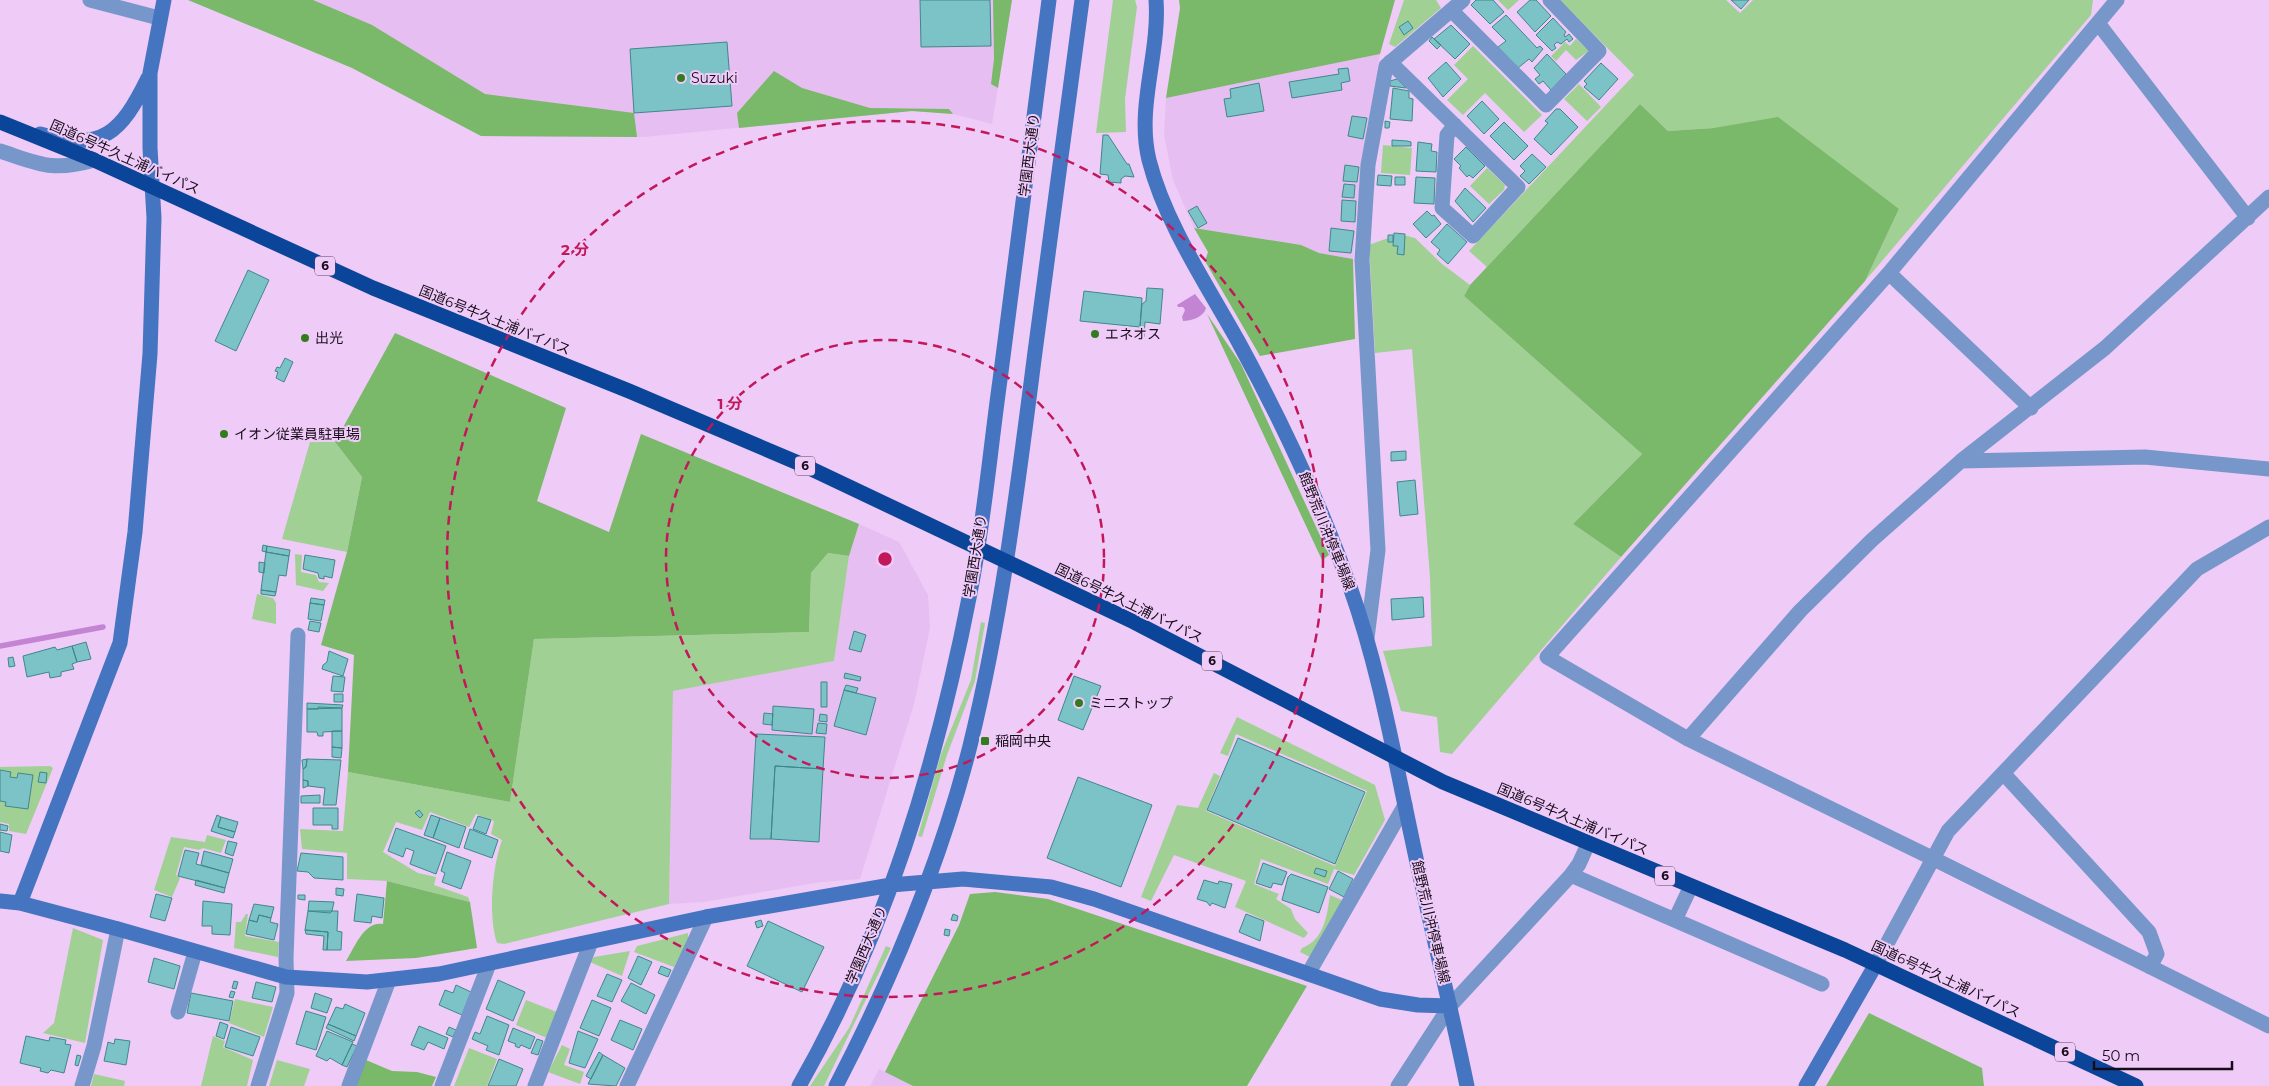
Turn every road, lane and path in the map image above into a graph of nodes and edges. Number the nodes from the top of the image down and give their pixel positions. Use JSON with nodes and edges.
{"nodes":[{"id":1,"x":90,"y":0,"type":"edge"},
{"id":2,"x":164,"y":0,"type":"edge"},
{"id":3,"x":1050,"y":0,"type":"edge"},
{"id":4,"x":1082,"y":0,"type":"edge"},
{"id":5,"x":1156,"y":0,"type":"edge"},
{"id":6,"x":1463,"y":0,"type":"edge"},
{"id":7,"x":1550,"y":0,"type":"edge"},
{"id":8,"x":2117,"y":0,"type":"edge"},
{"id":9,"x":1451,"y":10,"type":"junction"},
{"id":10,"x":159,"y":18,"type":"junction"},
{"id":11,"x":2098,"y":23,"type":"junction"},
{"id":12,"x":1390,"y":62,"type":"junction"},
{"id":13,"x":150,"y":73,"type":"junction"},
{"id":14,"x":6,"y":124,"type":"edge"},
{"id":15,"x":1455,"y":125,"type":"junction"},
{"id":16,"x":0,"y":151,"type":"edge"},
{"id":17,"x":94,"y":160,"type":"junction"},
{"id":18,"x":152,"y":186,"type":"junction"},
{"id":19,"x":2269,"y":197,"type":"edge"},
{"id":20,"x":2248,"y":218,"type":"junction"},
{"id":21,"x":1889,"y":273,"type":"junction"},
{"id":22,"x":2031,"y":408,"type":"junction"},
{"id":23,"x":1962,"y":461,"type":"junction"},
{"id":24,"x":2269,"y":469,"type":"edge"},
{"id":25,"x":2269,"y":527,"type":"edge"},
{"id":26,"x":978,"y":548,"type":"junction"},
{"id":27,"x":1007,"y":562,"type":"junction"},
{"id":28,"x":298,"y":635,"type":"dead end"},
{"id":29,"x":1367,"y":638,"type":"junction"},
{"id":30,"x":1688,"y":739,"type":"junction"},
{"id":31,"x":1395,"y":759,"type":"junction"},
{"id":32,"x":2004,"y":774,"type":"junction"},
{"id":33,"x":1405,"y":805,"type":"junction"},
{"id":34,"x":1588,"y":844,"type":"junction"},
{"id":35,"x":1932,"y":858,"type":"junction"},
{"id":36,"x":1571,"y":875,"type":"junction"},
{"id":37,"x":928,"y":881,"type":"junction"},
{"id":38,"x":891,"y":885,"type":"junction"},
{"id":39,"x":1691,"y":886,"type":"junction"},
{"id":40,"x":0,"y":900,"type":"edge"},
{"id":41,"x":20,"y":904,"type":"junction"},
{"id":42,"x":706,"y":917,"type":"junction"},
{"id":43,"x":1675,"y":920,"type":"junction"},
{"id":44,"x":118,"y":929,"type":"junction"},
{"id":45,"x":591,"y":942,"type":"junction"},
{"id":46,"x":195,"y":952,"type":"junction"},
{"id":47,"x":489,"y":964,"type":"junction"},
{"id":48,"x":1876,"y":964,"type":"junction"},
{"id":49,"x":2150,"y":967,"type":"junction"},
{"id":50,"x":1308,"y":974,"type":"junction"},
{"id":51,"x":286,"y":977,"type":"junction"},
{"id":52,"x":389,"y":980,"type":"junction"},
{"id":53,"x":1822,"y":984,"type":"dead end"},
{"id":54,"x":1450,"y":1006,"type":"junction"},
{"id":55,"x":178,"y":1012,"type":"dead end"},
{"id":56,"x":2269,"y":1026,"type":"edge"},
{"id":57,"x":82,"y":1086,"type":"edge"},
{"id":58,"x":258,"y":1086,"type":"edge"},
{"id":59,"x":349,"y":1086,"type":"edge"},
{"id":60,"x":442,"y":1086,"type":"edge"},
{"id":61,"x":535,"y":1086,"type":"edge"},
{"id":62,"x":627,"y":1086,"type":"edge"},
{"id":63,"x":799,"y":1086,"type":"edge"},
{"id":64,"x":836,"y":1086,"type":"edge"},
{"id":65,"x":1398,"y":1086,"type":"edge"},
{"id":66,"x":1467,"y":1086,"type":"edge"},
{"id":67,"x":1806,"y":1086,"type":"edge"},
{"id":68,"x":2136,"y":1086,"type":"edge"}],
"edges":[{"from":1,"to":10,"type":"street"},
{"from":2,"to":10,"type":"main road"},
{"from":3,"to":26,"type":"main road","name":"学園西大通り"},
{"from":4,"to":27,"type":"main road"},
{"from":5,"to":29,"type":"main road","name":"館野荒川沖停車場線"},
{"from":6,"to":9,"type":"street"},
{"from":7,"to":9,"type":"street"},
{"from":8,"to":11,"type":"street"},
{"from":9,"to":12,"type":"street"},
{"from":10,"to":13,"type":"main road"},
{"from":11,"to":20,"type":"street"},
{"from":11,"to":21,"type":"street"},
{"from":12,"to":15,"type":"street"},
{"from":12,"to":29,"type":"street"},
{"from":13,"to":14,"type":"main road"},
{"from":13,"to":18,"type":"main road"},
{"from":14,"to":17,"type":"highway","name":"国道6号牛久土浦バイパス","number":"6"},
{"from":15,"to":15,"type":"street"},
{"from":16,"to":17,"type":"street"},
{"from":17,"to":18,"type":"highway","name":"国道6号牛久土浦バイパス","number":"6"},
{"from":18,"to":26,"type":"highway","name":"国道6号牛久土浦バイパス","number":"6"},
{"from":18,"to":41,"type":"main road"},
{"from":19,"to":20,"type":"street"},
{"from":20,"to":22,"type":"street"},
{"from":21,"to":22,"type":"street"},
{"from":21,"to":30,"type":"street"},
{"from":22,"to":23,"type":"street"},
{"from":23,"to":24,"type":"street"},
{"from":23,"to":30,"type":"street"},
{"from":25,"to":32,"type":"street"},
{"from":26,"to":27,"type":"highway","number":"6"},
{"from":26,"to":38,"type":"main road","name":"学園西大通り"},
{"from":27,"to":31,"type":"highway","name":"国道6号牛久土浦バイパス","number":"6"},
{"from":27,"to":37,"type":"main road"},
{"from":28,"to":51,"type":"street"},
{"from":29,"to":31,"type":"main road","name":"館野荒川沖停車場線"},
{"from":30,"to":35,"type":"street"},
{"from":31,"to":33,"type":"main road","name":"館野荒川沖停車場線"},
{"from":31,"to":34,"type":"highway","name":"国道6号牛久土浦バイパス","number":"6"},
{"from":32,"to":35,"type":"street"},
{"from":32,"to":49,"type":"street"},
{"from":33,"to":50,"type":"street"},
{"from":33,"to":54,"type":"main road","name":"館野荒川沖停車場線"},
{"from":34,"to":36,"type":"street"},
{"from":34,"to":39,"type":"highway","name":"国道6号牛久土浦バイパス","number":"6"},
{"from":35,"to":48,"type":"street"},
{"from":35,"to":49,"type":"street"},
{"from":36,"to":43,"type":"street"},
{"from":36,"to":54,"type":"street"},
{"from":37,"to":38,"type":"main road"},
{"from":37,"to":50,"type":"main road"},
{"from":37,"to":64,"type":"main road"},
{"from":38,"to":42,"type":"main road"},
{"from":38,"to":63,"type":"main road","name":"学園西大通り"},
{"from":39,"to":43,"type":"street"},
{"from":39,"to":48,"type":"highway","name":"国道6号牛久土浦バイパス","number":"6"},
{"from":40,"to":41,"type":"main road"},
{"from":41,"to":44,"type":"main road"},
{"from":42,"to":45,"type":"main road"},
{"from":42,"to":62,"type":"street"},
{"from":43,"to":53,"type":"street"},
{"from":44,"to":46,"type":"main road"},
{"from":44,"to":57,"type":"street"},
{"from":45,"to":47,"type":"main road"},
{"from":45,"to":61,"type":"street"},
{"from":46,"to":51,"type":"main road"},
{"from":46,"to":55,"type":"street"},
{"from":47,"to":52,"type":"main road"},
{"from":47,"to":60,"type":"street"},
{"from":48,"to":67,"type":"main road"},
{"from":48,"to":68,"type":"highway","name":"国道6号牛久土浦バイパス","number":"6"},
{"from":49,"to":56,"type":"street"},
{"from":50,"to":54,"type":"main road"},
{"from":51,"to":52,"type":"main road"},
{"from":51,"to":58,"type":"street"},
{"from":52,"to":59,"type":"street"},
{"from":54,"to":65,"type":"street"},
{"from":54,"to":66,"type":"main road","name":"館野荒川沖停車場線"}]}
